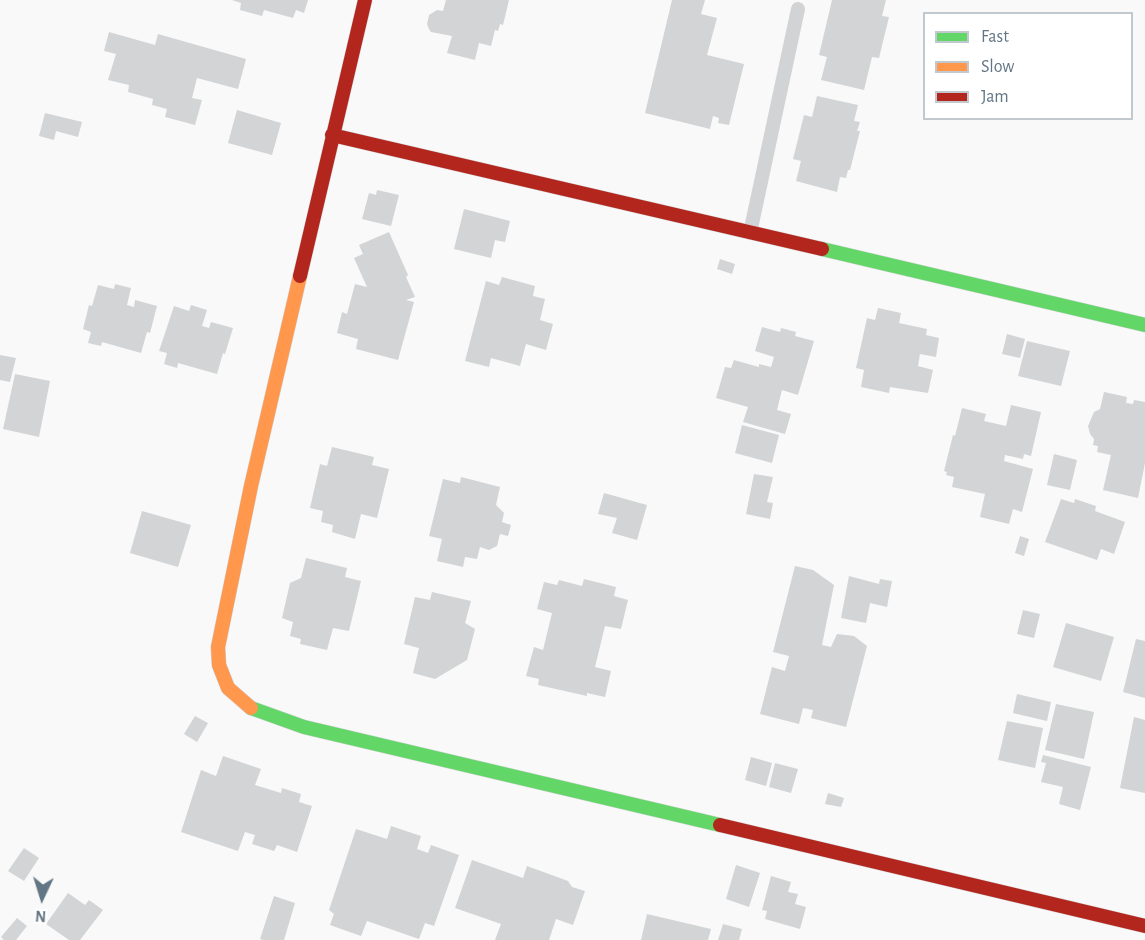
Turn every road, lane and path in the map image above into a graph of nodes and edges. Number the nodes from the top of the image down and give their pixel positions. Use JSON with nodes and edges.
{"nodes":[{"id":1,"x":365,"y":0,"type":"edge"},
{"id":2,"x":798,"y":9,"type":"dead end"},
{"id":3,"x":332,"y":135,"type":"junction"},
{"id":4,"x":750,"y":233,"type":"junction"},
{"id":5,"x":1145,"y":325,"type":"edge"},
{"id":6,"x":1145,"y":926,"type":"edge"}],
"edges":[{"from":1,"to":3,"type":"street"},
{"from":2,"to":4,"type":"lane"},
{"from":3,"to":4,"type":"street"},
{"from":3,"to":6,"type":"street"},
{"from":4,"to":5,"type":"street"}]}
